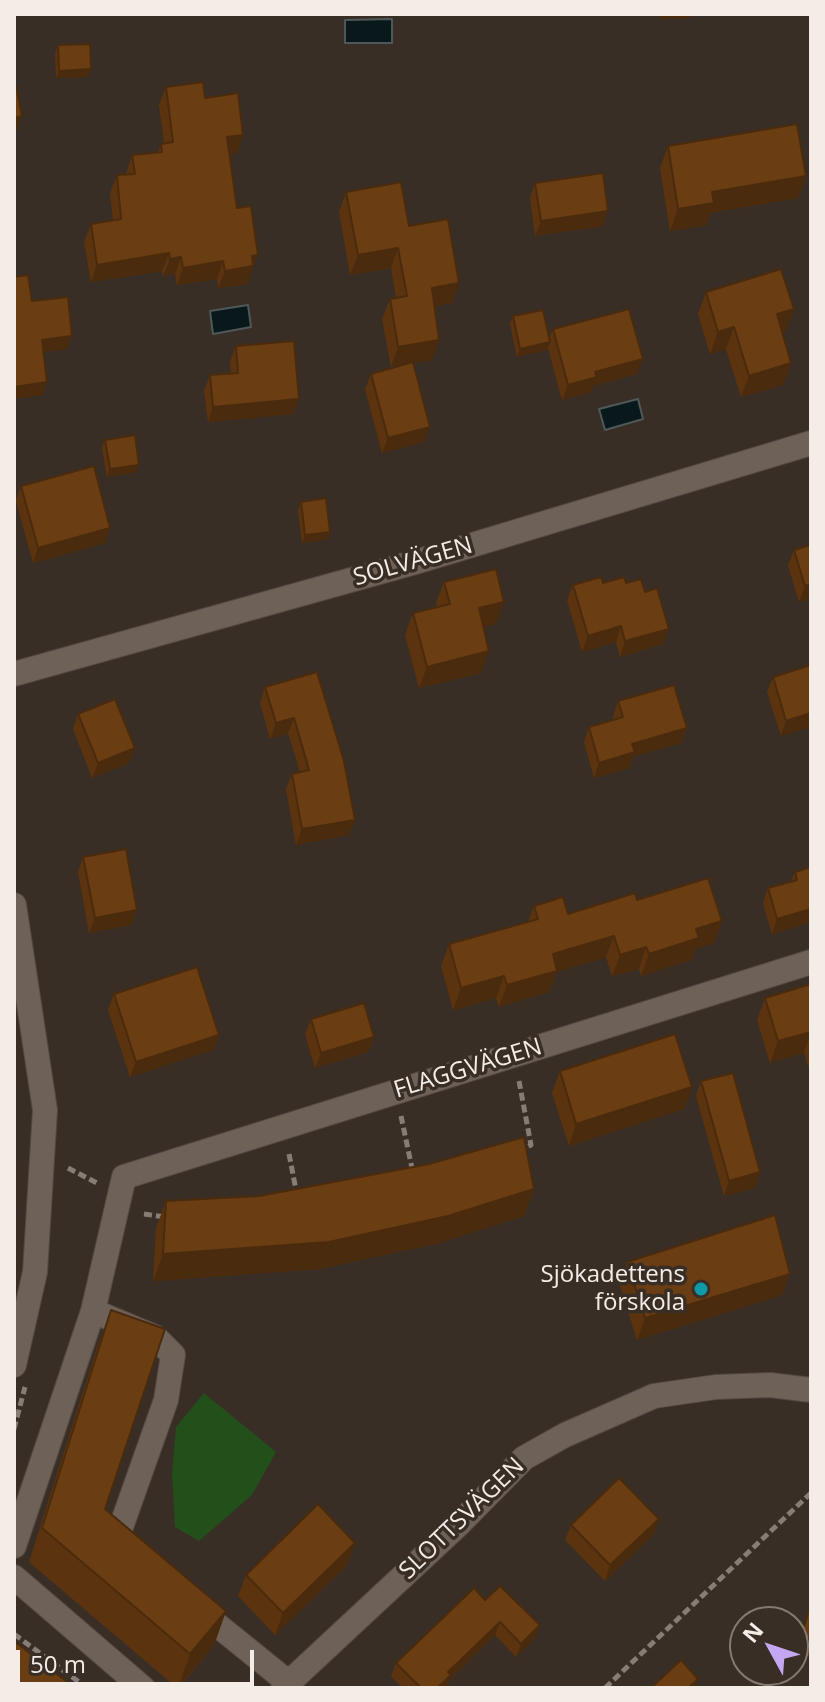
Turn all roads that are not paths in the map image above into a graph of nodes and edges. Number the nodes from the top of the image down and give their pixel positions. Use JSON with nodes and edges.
{"nodes":[{"id":1,"x":811,"y":443,"type":"edge"},
{"id":2,"x":14,"y":674,"type":"edge"},
{"id":3,"x":14,"y":905,"type":"edge"},
{"id":4,"x":811,"y":962,"type":"edge"},
{"id":5,"x":93,"y":1311,"type":"junction"},
{"id":6,"x":14,"y":1365,"type":"edge"},
{"id":7,"x":811,"y":1390,"type":"edge"},
{"id":8,"x":14,"y":1546,"type":"edge"},
{"id":9,"x":139,"y":1563,"type":"edge"},
{"id":10,"x":14,"y":1577,"type":"edge"},
{"id":11,"x":176,"y":1592,"type":"edge"},
{"id":12,"x":286,"y":1685,"type":"edge"},
{"id":13,"x":143,"y":1688,"type":"edge"}],
"edges":[{"from":1,"to":2,"type":"street","name":"SOLVÄGEN"},
{"from":3,"to":6,"type":"street"},
{"from":4,"to":5,"type":"street","name":"FLAGGVÄGEN"},
{"from":5,"to":8,"type":"street"},
{"from":5,"to":9,"type":"street"},
{"from":7,"to":12,"type":"street","name":"SLOTTSVÄGEN"},
{"from":10,"to":13,"type":"street"},
{"from":11,"to":12,"type":"street"}]}
